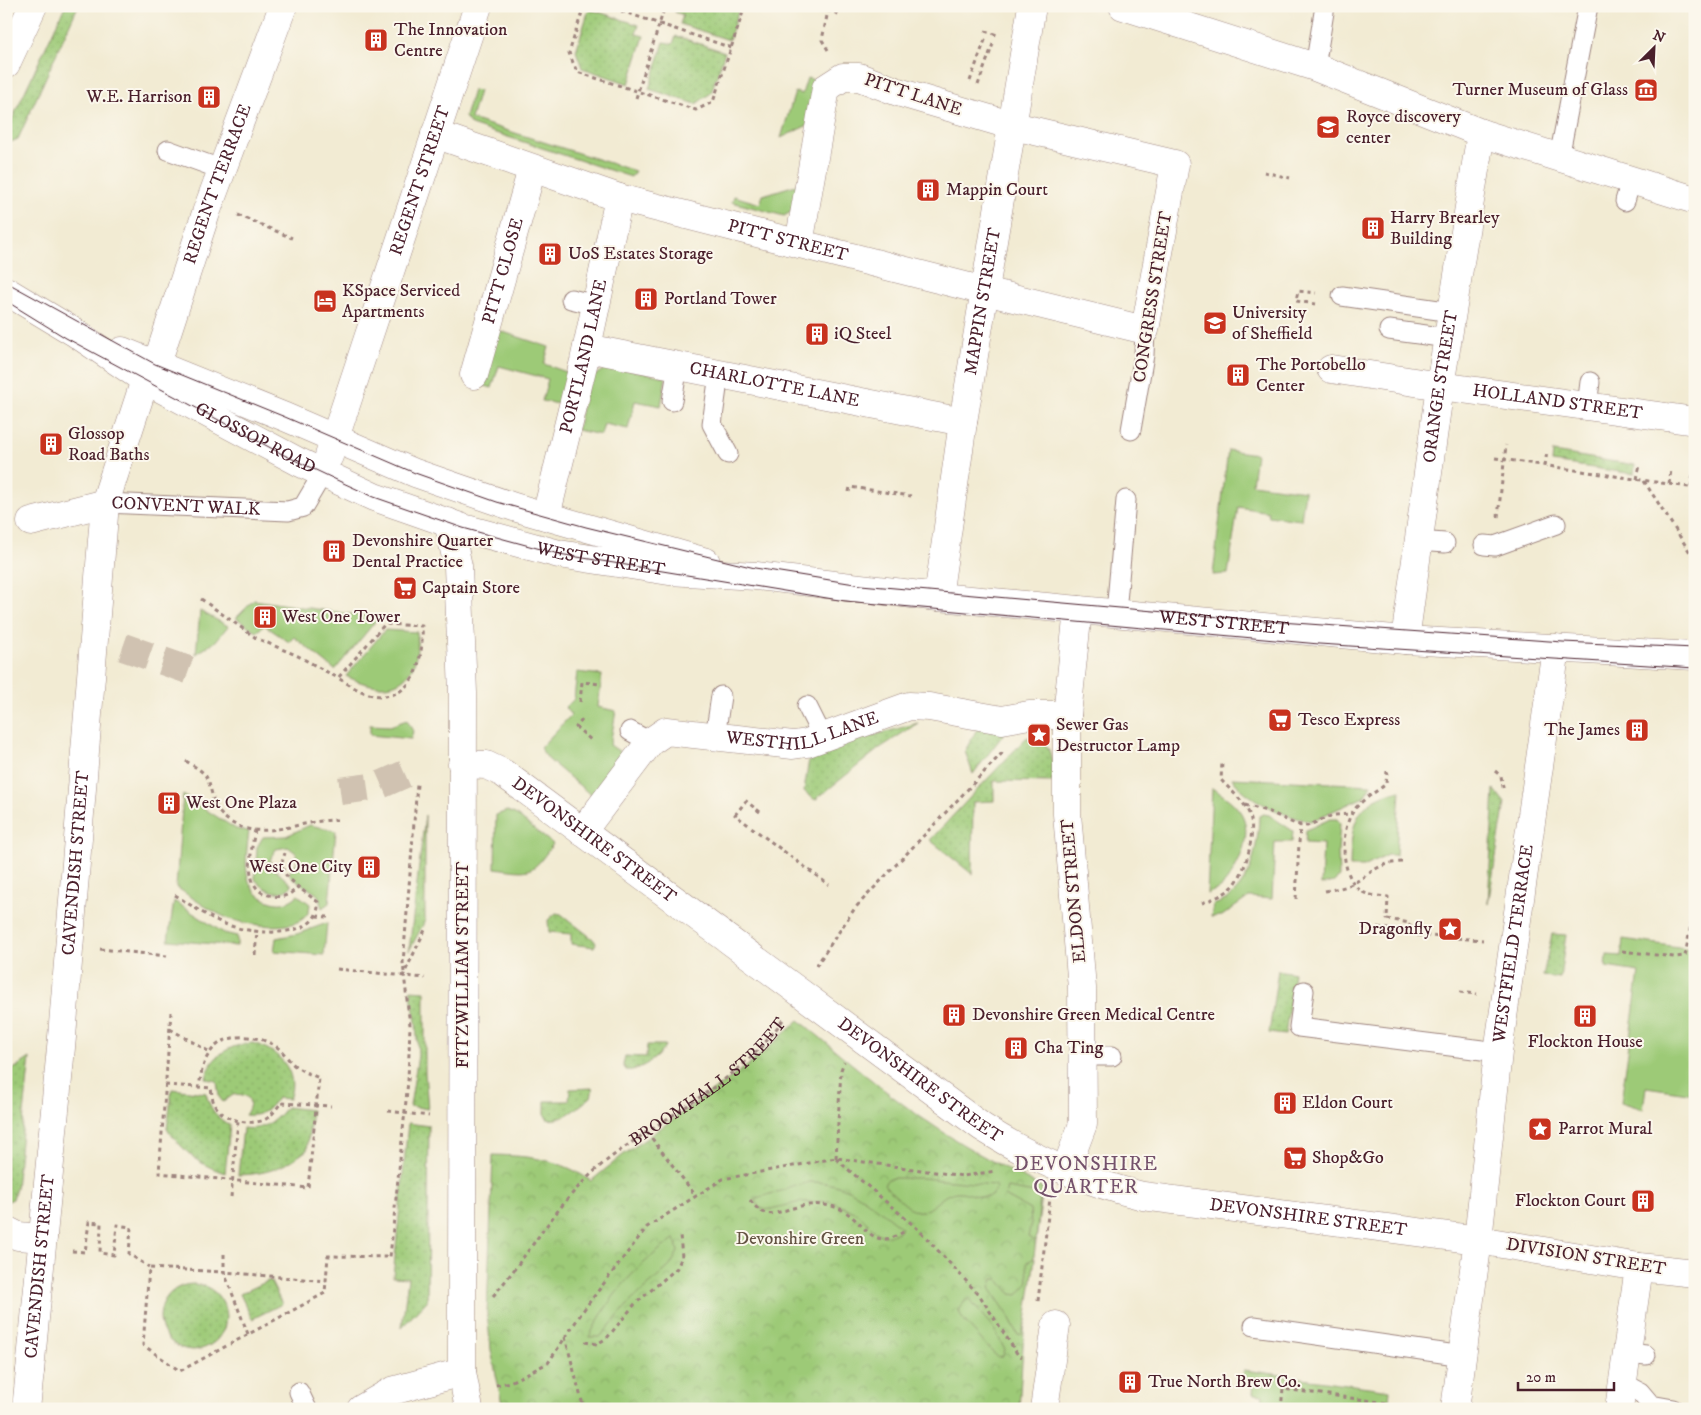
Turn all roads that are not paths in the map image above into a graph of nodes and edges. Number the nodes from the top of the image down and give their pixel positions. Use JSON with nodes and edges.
{"nodes":[{"id":1,"x":33,"y":6,"type":"edge"},
{"id":2,"x":284,"y":6,"type":"edge"},
{"id":3,"x":478,"y":6,"type":"edge"},
{"id":4,"x":1032,"y":6,"type":"edge"},
{"id":5,"x":1123,"y":6,"type":"edge"},
{"id":6,"x":1325,"y":6,"type":"edge"},
{"id":7,"x":1588,"y":6,"type":"edge"},
{"id":8,"x":6,"y":64,"type":"edge"},
{"id":9,"x":1315,"y":67,"type":"junction"},
{"id":10,"x":1010,"y":125,"type":"junction"},
{"id":11,"x":1481,"y":133,"type":"junction"},
{"id":12,"x":435,"y":134,"type":"junction"},
{"id":13,"x":168,"y":150,"type":"dead end"},
{"id":14,"x":1560,"y":158,"type":"junction"},
{"id":15,"x":1175,"y":164,"type":"joint"},
{"id":16,"x":532,"y":169,"type":"junction"},
{"id":17,"x":222,"y":170,"type":"junction"},
{"id":18,"x":619,"y":198,"type":"junction"},
{"id":19,"x":1695,"y":200,"type":"edge"},
{"id":20,"x":799,"y":244,"type":"junction"},
{"id":21,"x":6,"y":291,"type":"edge"},
{"id":22,"x":985,"y":291,"type":"junction"},
{"id":23,"x":1342,"y":296,"type":"dead end"},
{"id":24,"x":1452,"y":312,"type":"junction"},
{"id":25,"x":1145,"y":330,"type":"junction"},
{"id":26,"x":1389,"y":330,"type":"dead end"},
{"id":27,"x":1448,"y":338,"type":"junction"},
{"id":28,"x":587,"y":348,"type":"junction"},
{"id":29,"x":678,"y":366,"type":"junction"},
{"id":30,"x":1332,"y":369,"type":"dead end"},
{"id":31,"x":150,"y":372,"type":"junction"},
{"id":32,"x":719,"y":374,"type":"junction"},
{"id":33,"x":474,"y":375,"type":"dead end"},
{"id":34,"x":1440,"y":386,"type":"junction"},
{"id":35,"x":672,"y":401,"type":"dead end"},
{"id":36,"x":1695,"y":421,"type":"edge"},
{"id":37,"x":963,"y":422,"type":"junction"},
{"id":38,"x":1131,"y":430,"type":"dead end"},
{"id":39,"x":335,"y":440,"type":"junction"},
{"id":40,"x":728,"y":454,"type":"dead end"},
{"id":41,"x":323,"y":473,"type":"junction"},
{"id":42,"x":461,"y":489,"type":"joint"},
{"id":43,"x":1126,"y":500,"type":"dead end"},
{"id":44,"x":105,"y":503,"type":"junction"},
{"id":45,"x":546,"y":516,"type":"junction"},
{"id":46,"x":31,"y":522,"type":"dead end"},
{"id":47,"x":448,"y":522,"type":"junction"},
{"id":48,"x":1556,"y":524,"type":"dead end"},
{"id":49,"x":1489,"y":546,"type":"road end"},
{"id":50,"x":756,"y":576,"type":"junction"},
{"id":51,"x":938,"y":597,"type":"junction"},
{"id":52,"x":1078,"y":610,"type":"junction"},
{"id":53,"x":1116,"y":613,"type":"junction"},
{"id":54,"x":1405,"y":640,"type":"junction"},
{"id":55,"x":1556,"y":648,"type":"junction"},
{"id":56,"x":1695,"y":656,"type":"edge"},
{"id":57,"x":720,"y":696,"type":"dead end"},
{"id":58,"x":807,"y":706,"type":"dead end"},
{"id":59,"x":1068,"y":715,"type":"junction"},
{"id":60,"x":715,"y":737,"type":"junction"},
{"id":61,"x":824,"y":738,"type":"junction"},
{"id":62,"x":462,"y":764,"type":"junction"},
{"id":63,"x":582,"y":832,"type":"junction"},
{"id":64,"x":1304,"y":991,"type":"dead end"},
{"id":65,"x":1498,"y":1052,"type":"junction"},
{"id":66,"x":1081,"y":1056,"type":"junction"},
{"id":67,"x":1112,"y":1056,"type":"dead end"},
{"id":68,"x":1052,"y":1164,"type":"junction"},
{"id":69,"x":6,"y":1230,"type":"edge"},
{"id":70,"x":44,"y":1238,"type":"junction"},
{"id":71,"x":1478,"y":1240,"type":"junction"},
{"id":72,"x":1639,"y":1267,"type":"junction"},
{"id":73,"x":1695,"y":1273,"type":"edge"},
{"id":74,"x":1056,"y":1325,"type":"dead end"},
{"id":75,"x":1254,"y":1326,"type":"dead end"},
{"id":76,"x":1463,"y":1356,"type":"junction"},
{"id":77,"x":465,"y":1390,"type":"edge"},
{"id":78,"x":299,"y":1392,"type":"dead end"},
{"id":79,"x":1621,"y":1396,"type":"edge"},
{"id":80,"x":26,"y":1409,"type":"edge"},
{"id":81,"x":307,"y":1409,"type":"edge"},
{"id":82,"x":361,"y":1409,"type":"edge"},
{"id":83,"x":1044,"y":1409,"type":"edge"},
{"id":84,"x":1455,"y":1409,"type":"edge"},
{"id":85,"x":1673,"y":1409,"type":"edge"}],
"edges":[{"from":1,"to":8,"type":"street"},
{"from":2,"to":17,"type":"street","name":"REGENT TERRACE"},
{"from":3,"to":12,"type":"street","name":"REGENT STREET"},
{"from":4,"to":10,"type":"street","name":"MAPPIN STREET"},
{"from":5,"to":9,"type":"street"},
{"from":6,"to":9,"type":"lane"},
{"from":7,"to":14,"type":"lane"},
{"from":9,"to":11,"type":"street"},
{"from":10,"to":15,"type":"street","name":"PITT LANE"},
{"from":10,"to":20,"type":"street","name":"PITT LANE"},
{"from":10,"to":22,"type":"street","name":"MAPPIN STREET"},
{"from":11,"to":14,"type":"street"},
{"from":11,"to":24,"type":"street","name":"ORANGE STREET"},
{"from":12,"to":16,"type":"street","name":"PITT STREET"},
{"from":12,"to":39,"type":"street","name":"REGENT STREET"},
{"from":13,"to":17,"type":"lane"},
{"from":14,"to":19,"type":"street"},
{"from":15,"to":25,"type":"street","name":"CONGRESS STREET"},
{"from":16,"to":18,"type":"street","name":"PITT STREET"},
{"from":16,"to":33,"type":"street","name":"PITT CLOSE"},
{"from":17,"to":31,"type":"street","name":"REGENT TERRACE"},
{"from":18,"to":20,"type":"street","name":"PITT STREET"},
{"from":18,"to":28,"type":"street","name":"PORTLAND LANE"},
{"from":20,"to":22,"type":"street","name":"PITT STREET"},
{"from":21,"to":31,"type":"street","name":"GLOSSOP ROAD"},
{"from":22,"to":25,"type":"street","name":"PITT STREET"},
{"from":22,"to":37,"type":"street","name":"MAPPIN STREET"},
{"from":23,"to":24,"type":"lane"},
{"from":24,"to":27,"type":"street","name":"ORANGE STREET"},
{"from":25,"to":38,"type":"lane","name":"CONGRESS STREET"},
{"from":26,"to":27,"type":"lane"},
{"from":27,"to":34,"type":"street","name":"ORANGE STREET"},
{"from":28,"to":29,"type":"street","name":"CHARLOTTE LANE"},
{"from":28,"to":45,"type":"street","name":"PORTLAND LANE"},
{"from":29,"to":32,"type":"street","name":"CHARLOTTE LANE"},
{"from":29,"to":35,"type":"lane"},
{"from":30,"to":34,"type":"street","name":"HOLLAND STREET"},
{"from":31,"to":39,"type":"street","name":"GLOSSOP ROAD"},
{"from":31,"to":41,"type":"street","name":"GLOSSOP ROAD"},
{"from":31,"to":44,"type":"street","name":"CAVENDISH STREET"},
{"from":32,"to":37,"type":"street","name":"CHARLOTTE LANE"},
{"from":32,"to":40,"type":"lane"},
{"from":34,"to":36,"type":"street","name":"HOLLAND STREET"},
{"from":34,"to":54,"type":"street","name":"ORANGE STREET"},
{"from":37,"to":51,"type":"street","name":"MAPPIN STREET"},
{"from":39,"to":41,"type":"street","name":"REGENT STREET"},
{"from":39,"to":42,"type":"street","name":"GLOSSOP ROAD"},
{"from":41,"to":44,"type":"lane","name":"CONVENT WALK"},
{"from":41,"to":47,"type":"street","name":"GLOSSOP ROAD"},
{"from":42,"to":45,"type":"street","name":"WEST STREET"},
{"from":43,"to":53,"type":"lane"},
{"from":44,"to":46,"type":"street","name":"CONVENT WALK"},
{"from":44,"to":70,"type":"street","name":"CAVENDISH STREET"},
{"from":45,"to":50,"type":"street","name":"WEST STREET"},
{"from":47,"to":50,"type":"street","name":"WEST STREET"},
{"from":47,"to":62,"type":"street","name":"FITZWILLIAM STREET"},
{"from":48,"to":49,"type":"lane"},
{"from":50,"to":51,"type":"street","name":"WEST STREET"},
{"from":51,"to":52,"type":"street","name":"WEST STREET"},
{"from":52,"to":53,"type":"street","name":"WEST STREET"},
{"from":52,"to":59,"type":"street","name":"ELDON STREET"},
{"from":53,"to":54,"type":"street","name":"WEST STREET"},
{"from":54,"to":55,"type":"street","name":"WEST STREET"},
{"from":55,"to":56,"type":"street","name":"WEST STREET"},
{"from":55,"to":65,"type":"street","name":"WESTFIELD TERRACE"},
{"from":57,"to":60,"type":"lane"},
{"from":58,"to":61,"type":"lane"},
{"from":59,"to":61,"type":"street","name":"WESTHILL LANE"},
{"from":59,"to":66,"type":"street","name":"ELDON STREET"},
{"from":60,"to":61,"type":"street","name":"WESTHILL LANE"},
{"from":60,"to":63,"type":"street","name":"WESTHILL LANE"},
{"from":62,"to":63,"type":"street","name":"DEVONSHIRE STREET"},
{"from":62,"to":77,"type":"street","name":"FITZWILLIAM STREET"},
{"from":63,"to":68,"type":"street","name":"DEVONSHIRE STREET"},
{"from":64,"to":65,"type":"lane"},
{"from":65,"to":71,"type":"street","name":"WESTFIELD TERRACE"},
{"from":66,"to":67,"type":"lane"},
{"from":66,"to":68,"type":"street","name":"ELDON STREET"},
{"from":68,"to":71,"type":"street","name":"DEVONSHIRE STREET"},
{"from":69,"to":70,"type":"street"},
{"from":70,"to":80,"type":"street","name":"CAVENDISH STREET"},
{"from":71,"to":72,"type":"street","name":"DIVISION STREET"},
{"from":71,"to":76,"type":"street","name":"WESTFIELD TERRACE"},
{"from":72,"to":73,"type":"street","name":"DIVISION STREET"},
{"from":72,"to":79,"type":"street"},
{"from":74,"to":83,"type":"street"},
{"from":75,"to":76,"type":"lane"},
{"from":76,"to":84,"type":"street","name":"WESTFIELD TERRACE"},
{"from":77,"to":82,"type":"street"},
{"from":78,"to":81,"type":"lane"},
{"from":79,"to":85,"type":"lane"}]}
